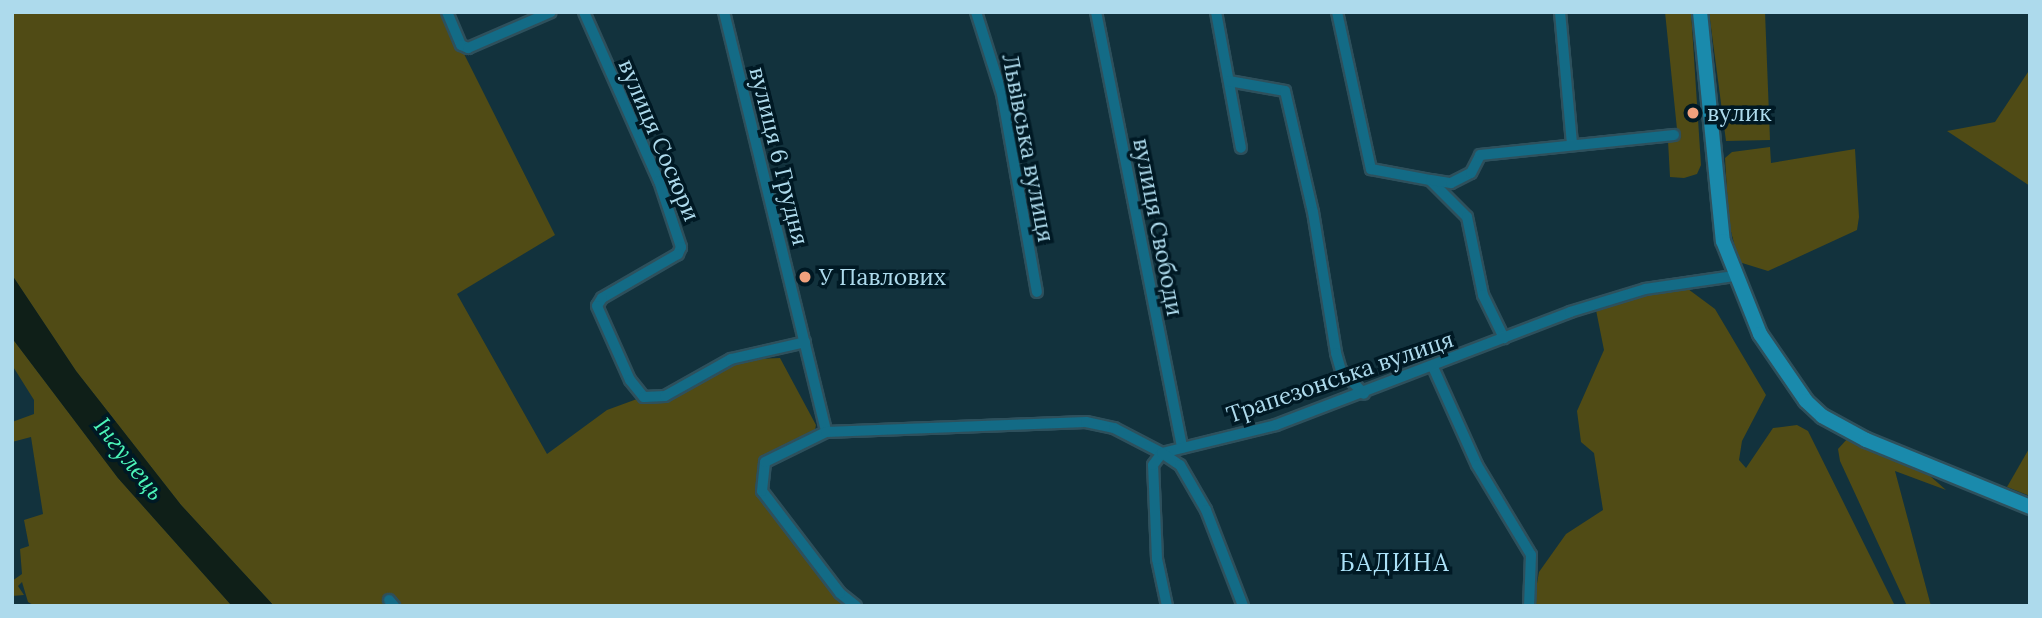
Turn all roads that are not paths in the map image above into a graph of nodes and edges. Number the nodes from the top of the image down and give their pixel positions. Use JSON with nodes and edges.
{"nodes":[{"id":1,"x":447,"y":12,"type":"edge"},
{"id":2,"x":551,"y":12,"type":"edge"},
{"id":3,"x":584,"y":12,"type":"edge"},
{"id":4,"x":724,"y":12,"type":"edge"},
{"id":5,"x":976,"y":12,"type":"edge"},
{"id":6,"x":1096,"y":12,"type":"edge"},
{"id":7,"x":1216,"y":12,"type":"edge"},
{"id":8,"x":1337,"y":12,"type":"edge"},
{"id":9,"x":1560,"y":12,"type":"edge"},
{"id":10,"x":1700,"y":12,"type":"edge"},
{"id":11,"x":1229,"y":81,"type":"junction"},
{"id":12,"x":1674,"y":135,"type":"dead end"},
{"id":13,"x":1572,"y":144,"type":"junction"},
{"id":14,"x":1241,"y":148,"type":"dead end"},
{"id":15,"x":1430,"y":180,"type":"junction"},
{"id":16,"x":1734,"y":276,"type":"junction"},
{"id":17,"x":1037,"y":292,"type":"dead end"},
{"id":18,"x":1504,"y":338,"type":"junction"},
{"id":19,"x":805,"y":342,"type":"junction"},
{"id":20,"x":1433,"y":367,"type":"junction"},
{"id":21,"x":1364,"y":394,"type":"junction"},
{"id":22,"x":825,"y":432,"type":"junction"},
{"id":23,"x":1182,"y":448,"type":"junction"},
{"id":24,"x":1162,"y":453,"type":"junction"},
{"id":25,"x":2030,"y":507,"type":"edge"},
{"id":26,"x":856,"y":606,"type":"edge"},
{"id":27,"x":1167,"y":606,"type":"edge"},
{"id":28,"x":1243,"y":606,"type":"edge"},
{"id":29,"x":1529,"y":606,"type":"edge"}],
"edges":[{"from":1,"to":2,"type":"street"},
{"from":3,"to":19,"type":"street","name":"вулиця Сосюри"},
{"from":4,"to":19,"type":"street","name":"вулиця 6 Грудня"},
{"from":5,"to":17,"type":"street","name":"Львівська вулиця"},
{"from":6,"to":23,"type":"street","name":"вулиця Свободи"},
{"from":7,"to":11,"type":"street"},
{"from":8,"to":15,"type":"street"},
{"from":9,"to":13,"type":"street"},
{"from":10,"to":16,"type":"main road"},
{"from":11,"to":14,"type":"street"},
{"from":11,"to":21,"type":"street"},
{"from":12,"to":13,"type":"street"},
{"from":13,"to":15,"type":"street"},
{"from":15,"to":18,"type":"street"},
{"from":16,"to":18,"type":"street","name":"Трапезонська вулиця"},
{"from":16,"to":25,"type":"main road"},
{"from":18,"to":20,"type":"street","name":"Трапезонська вулиця"},
{"from":19,"to":22,"type":"street","name":"вулиця 6 Грудня"},
{"from":20,"to":21,"type":"street","name":"Трапезонська вулиця"},
{"from":20,"to":29,"type":"street"},
{"from":21,"to":23,"type":"street","name":"Трапезонська вулиця"},
{"from":22,"to":24,"type":"street"},
{"from":22,"to":26,"type":"street"},
{"from":23,"to":24,"type":"street","name":"Трапезонська вулиця"},
{"from":24,"to":27,"type":"street"},
{"from":24,"to":28,"type":"street"}]}
